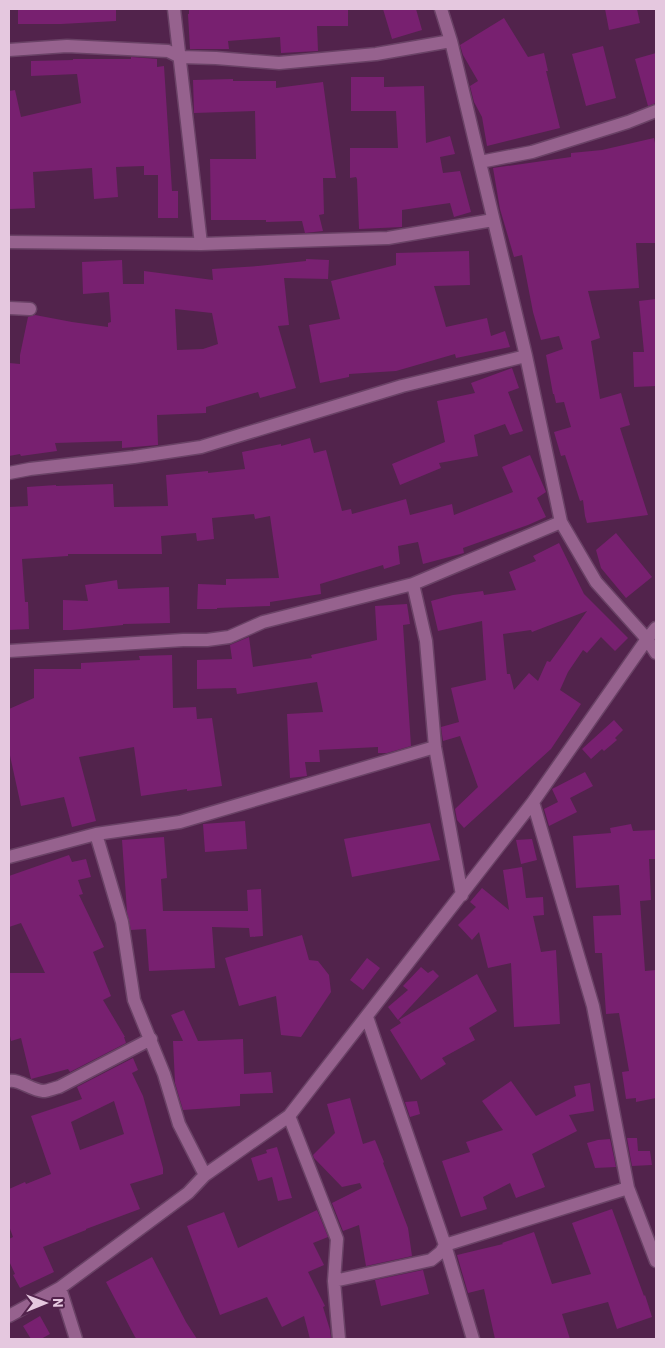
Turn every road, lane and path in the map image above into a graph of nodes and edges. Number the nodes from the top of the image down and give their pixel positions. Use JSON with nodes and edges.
{"nodes":[{"id":1,"x":174,"y":9,"type":"edge"},
{"id":2,"x":441,"y":9,"type":"edge"},
{"id":3,"x":451,"y":41,"type":"junction"},
{"id":4,"x":9,"y":50,"type":"edge"},
{"id":5,"x":180,"y":57,"type":"junction"},
{"id":6,"x":656,"y":111,"type":"edge"},
{"id":7,"x":480,"y":162,"type":"junction"},
{"id":8,"x":493,"y":220,"type":"junction"},
{"id":9,"x":9,"y":242,"type":"edge"},
{"id":10,"x":201,"y":244,"type":"junction"},
{"id":11,"x":9,"y":308,"type":"edge"},
{"id":12,"x":30,"y":309,"type":"dead end"},
{"id":13,"x":526,"y":356,"type":"junction"},
{"id":14,"x":9,"y":473,"type":"edge"},
{"id":15,"x":561,"y":522,"type":"junction"},
{"id":16,"x":413,"y":584,"type":"junction"},
{"id":17,"x":656,"y":628,"type":"edge"},
{"id":18,"x":647,"y":638,"type":"junction"},
{"id":19,"x":9,"y":651,"type":"edge"},
{"id":20,"x":656,"y":653,"type":"edge"},
{"id":21,"x":435,"y":747,"type":"junction"},
{"id":22,"x":534,"y":802,"type":"junction"},
{"id":23,"x":96,"y":834,"type":"junction"},
{"id":24,"x":9,"y":857,"type":"edge"},
{"id":25,"x":462,"y":895,"type":"junction"},
{"id":26,"x":367,"y":1017,"type":"junction"},
{"id":27,"x":151,"y":1039,"type":"junction"},
{"id":28,"x":9,"y":1080,"type":"edge"},
{"id":29,"x":289,"y":1116,"type":"junction"},
{"id":30,"x":205,"y":1175,"type":"junction"},
{"id":31,"x":628,"y":1188,"type":"junction"},
{"id":32,"x":445,"y":1245,"type":"junction"},
{"id":33,"x":656,"y":1261,"type":"edge"},
{"id":34,"x":334,"y":1281,"type":"junction"},
{"id":35,"x":60,"y":1288,"type":"junction"},
{"id":36,"x":9,"y":1316,"type":"edge"},
{"id":37,"x":76,"y":1339,"type":"edge"},
{"id":38,"x":339,"y":1339,"type":"edge"},
{"id":39,"x":473,"y":1339,"type":"edge"}],
"edges":[{"from":1,"to":5,"type":"street"},
{"from":2,"to":3,"type":"street"},
{"from":3,"to":5,"type":"street"},
{"from":3,"to":7,"type":"street"},
{"from":4,"to":5,"type":"street"},
{"from":5,"to":10,"type":"street"},
{"from":6,"to":7,"type":"street"},
{"from":7,"to":8,"type":"street"},
{"from":8,"to":10,"type":"street"},
{"from":8,"to":13,"type":"street"},
{"from":9,"to":10,"type":"street"},
{"from":11,"to":12,"type":"street"},
{"from":13,"to":14,"type":"street"},
{"from":13,"to":15,"type":"street"},
{"from":15,"to":16,"type":"street"},
{"from":15,"to":18,"type":"street"},
{"from":16,"to":19,"type":"street"},
{"from":16,"to":21,"type":"street"},
{"from":17,"to":18,"type":"street"},
{"from":18,"to":20,"type":"street"},
{"from":18,"to":22,"type":"street"},
{"from":21,"to":23,"type":"street"},
{"from":21,"to":25,"type":"street"},
{"from":22,"to":25,"type":"street"},
{"from":22,"to":31,"type":"street"},
{"from":23,"to":24,"type":"street"},
{"from":23,"to":27,"type":"street"},
{"from":25,"to":26,"type":"street"},
{"from":26,"to":29,"type":"street"},
{"from":26,"to":32,"type":"street"},
{"from":27,"to":28,"type":"street"},
{"from":27,"to":30,"type":"street"},
{"from":29,"to":30,"type":"street"},
{"from":29,"to":34,"type":"street"},
{"from":30,"to":35,"type":"street"},
{"from":31,"to":32,"type":"street"},
{"from":31,"to":33,"type":"street"},
{"from":32,"to":34,"type":"street"},
{"from":32,"to":39,"type":"street"},
{"from":34,"to":38,"type":"street"},
{"from":35,"to":36,"type":"street"},
{"from":35,"to":37,"type":"street"}]}
